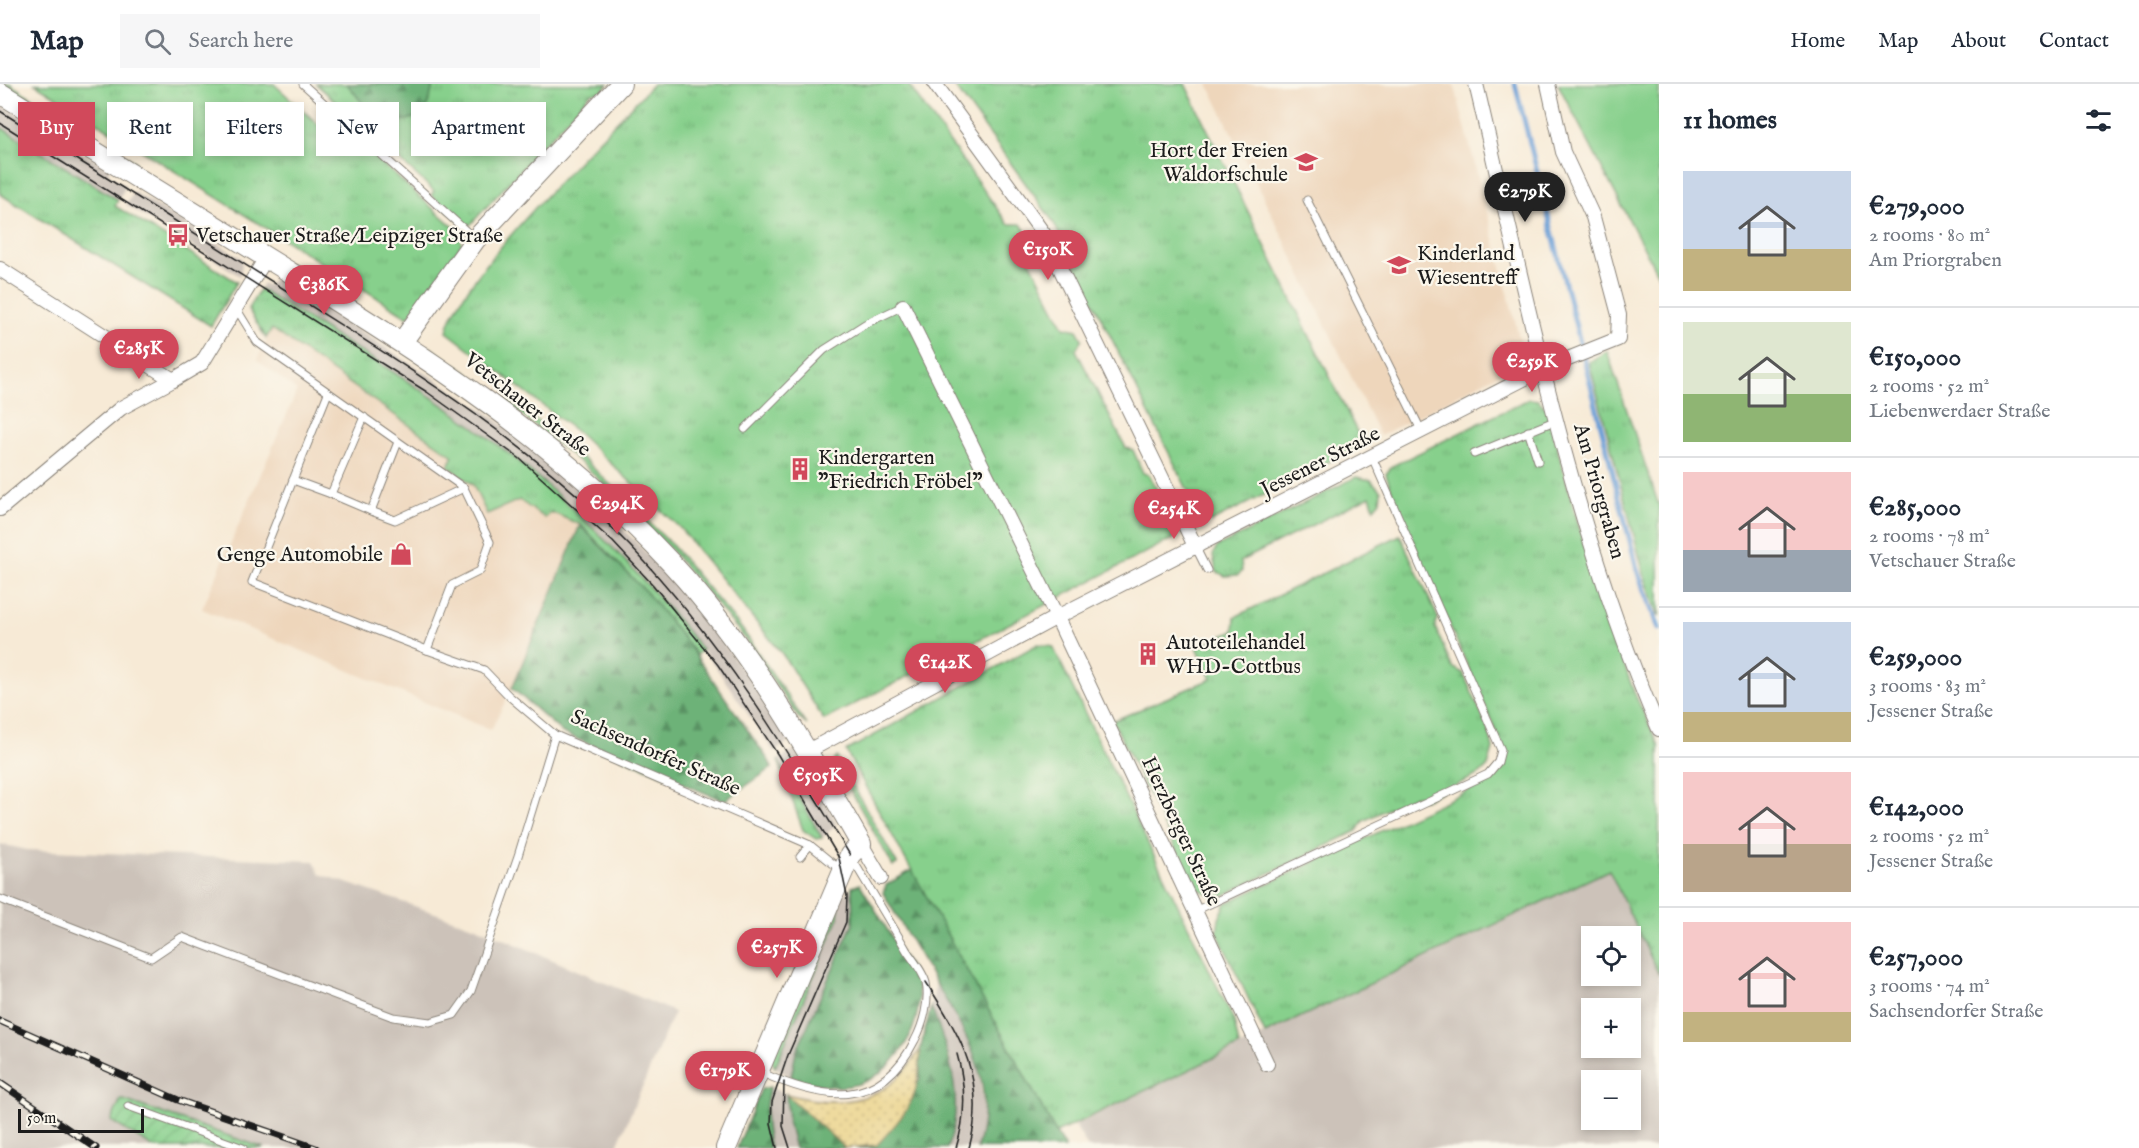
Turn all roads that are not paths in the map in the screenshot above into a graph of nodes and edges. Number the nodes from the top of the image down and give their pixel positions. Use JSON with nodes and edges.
{"nodes":[{"id":1,"x":303,"y":84,"type":"edge"},
{"id":2,"x":621,"y":84,"type":"edge"},
{"id":3,"x":934,"y":84,"type":"edge"},
{"id":4,"x":1476,"y":84,"type":"edge"},
{"id":5,"x":1548,"y":84,"type":"edge"},
{"id":6,"x":0,"y":93,"type":"edge"},
{"id":7,"x":1307,"y":200,"type":"dead end"},
{"id":8,"x":476,"y":240,"type":"junction"},
{"id":9,"x":266,"y":258,"type":"junction"},
{"id":10,"x":0,"y":269,"type":"edge"},
{"id":11,"x":903,"y":306,"type":"joint"},
{"id":12,"x":236,"y":308,"type":"junction"},
{"id":13,"x":402,"y":342,"type":"junction"},
{"id":14,"x":1543,"y":369,"type":"junction"},
{"id":15,"x":173,"y":380,"type":"junction"},
{"id":16,"x":328,"y":393,"type":"junction"},
{"id":17,"x":364,"y":417,"type":"junction"},
{"id":18,"x":1557,"y":420,"type":"junction"},
{"id":19,"x":745,"y":429,"type":"dead end"},
{"id":20,"x":1528,"y":431,"type":"junction"},
{"id":21,"x":1422,"y":432,"type":"junction"},
{"id":22,"x":398,"y":442,"type":"junction"},
{"id":23,"x":1474,"y":454,"type":"dead end"},
{"id":24,"x":1372,"y":457,"type":"junction"},
{"id":25,"x":1538,"y":461,"type":"dead end"},
{"id":26,"x":293,"y":480,"type":"junction"},
{"id":27,"x":464,"y":488,"type":"junction"},
{"id":28,"x":331,"y":494,"type":"junction"},
{"id":29,"x":0,"y":509,"type":"edge"},
{"id":30,"x":371,"y":511,"type":"junction"},
{"id":31,"x":1196,"y":548,"type":"junction"},
{"id":32,"x":1208,"y":570,"type":"dead end"},
{"id":33,"x":1057,"y":617,"type":"junction"},
{"id":34,"x":427,"y":650,"type":"junction"},
{"id":35,"x":1659,"y":729,"type":"edge"},
{"id":36,"x":555,"y":735,"type":"junction"},
{"id":37,"x":808,"y":751,"type":"junction"},
{"id":38,"x":810,"y":845,"type":"junction"},
{"id":39,"x":800,"y":857,"type":"dead end"},
{"id":40,"x":851,"y":857,"type":"junction"},
{"id":41,"x":881,"y":878,"type":"dead end"},
{"id":42,"x":0,"y":899,"type":"edge"},
{"id":43,"x":1190,"y":905,"type":"junction"},
{"id":44,"x":1267,"y":1064,"type":"dead end"},
{"id":45,"x":759,"y":1071,"type":"junction"},
{"id":46,"x":128,"y":1106,"type":"dead end"},
{"id":47,"x":243,"y":1148,"type":"edge"},
{"id":48,"x":726,"y":1148,"type":"edge"}],
"edges":[{"from":1,"to":8,"type":"lane"},
{"from":2,"to":8,"type":"street"},
{"from":3,"to":31,"type":"street"},
{"from":4,"to":14,"type":"street","name":"Am Priorgraben"},
{"from":5,"to":14,"type":"street","name":"Jessener Straße"},
{"from":6,"to":9,"type":"street","name":"Vetschauer Straße"},
{"from":7,"to":21,"type":"lane"},
{"from":8,"to":13,"type":"street"},
{"from":9,"to":12,"type":"street"},
{"from":9,"to":13,"type":"street","name":"Vetschauer Straße"},
{"from":10,"to":15,"type":"street"},
{"from":11,"to":19,"type":"lane"},
{"from":11,"to":33,"type":"street"},
{"from":12,"to":15,"type":"street"},
{"from":12,"to":16,"type":"lane"},
{"from":13,"to":37,"type":"street","name":"Vetschauer Straße"},
{"from":14,"to":18,"type":"street","name":"Am Priorgraben"},
{"from":14,"to":21,"type":"street","name":"Jessener Straße"},
{"from":15,"to":29,"type":"street"},
{"from":16,"to":17,"type":"lane"},
{"from":16,"to":26,"type":"lane"},
{"from":17,"to":22,"type":"lane"},
{"from":17,"to":28,"type":"lane"},
{"from":18,"to":20,"type":"lane"},
{"from":18,"to":35,"type":"street","name":"Am Priorgraben"},
{"from":20,"to":23,"type":"lane"},
{"from":20,"to":25,"type":"lane"},
{"from":21,"to":24,"type":"street","name":"Jessener Straße"},
{"from":22,"to":27,"type":"lane"},
{"from":22,"to":30,"type":"lane"},
{"from":24,"to":31,"type":"street","name":"Jessener Straße"},
{"from":24,"to":43,"type":"lane"},
{"from":26,"to":28,"type":"lane"},
{"from":26,"to":34,"type":"lane","name":"Sachsendorfer Straße"},
{"from":27,"to":30,"type":"lane"},
{"from":27,"to":34,"type":"lane"},
{"from":28,"to":30,"type":"lane"},
{"from":31,"to":32,"type":"lane"},
{"from":31,"to":33,"type":"street","name":"Jessener Straße"},
{"from":33,"to":37,"type":"street","name":"Jessener Straße"},
{"from":33,"to":43,"type":"street","name":"Herzberger Straße"},
{"from":34,"to":36,"type":"lane","name":"Sachsendorfer Straße"},
{"from":36,"to":38,"type":"lane","name":"Sachsendorfer Straße"},
{"from":36,"to":42,"type":"lane"},
{"from":37,"to":40,"type":"street","name":"Vetschauer Straße"},
{"from":38,"to":39,"type":"lane"},
{"from":38,"to":40,"type":"lane","name":"Sachsendorfer Straße"},
{"from":40,"to":41,"type":"street","name":"Vetschauer Straße"},
{"from":40,"to":45,"type":"street"},
{"from":40,"to":45,"type":"lane","name":"Sachsendorfer Straße"},
{"from":43,"to":44,"type":"street","name":"Herzberger Straße"},
{"from":45,"to":48,"type":"street"},
{"from":46,"to":47,"type":"lane"}]}
